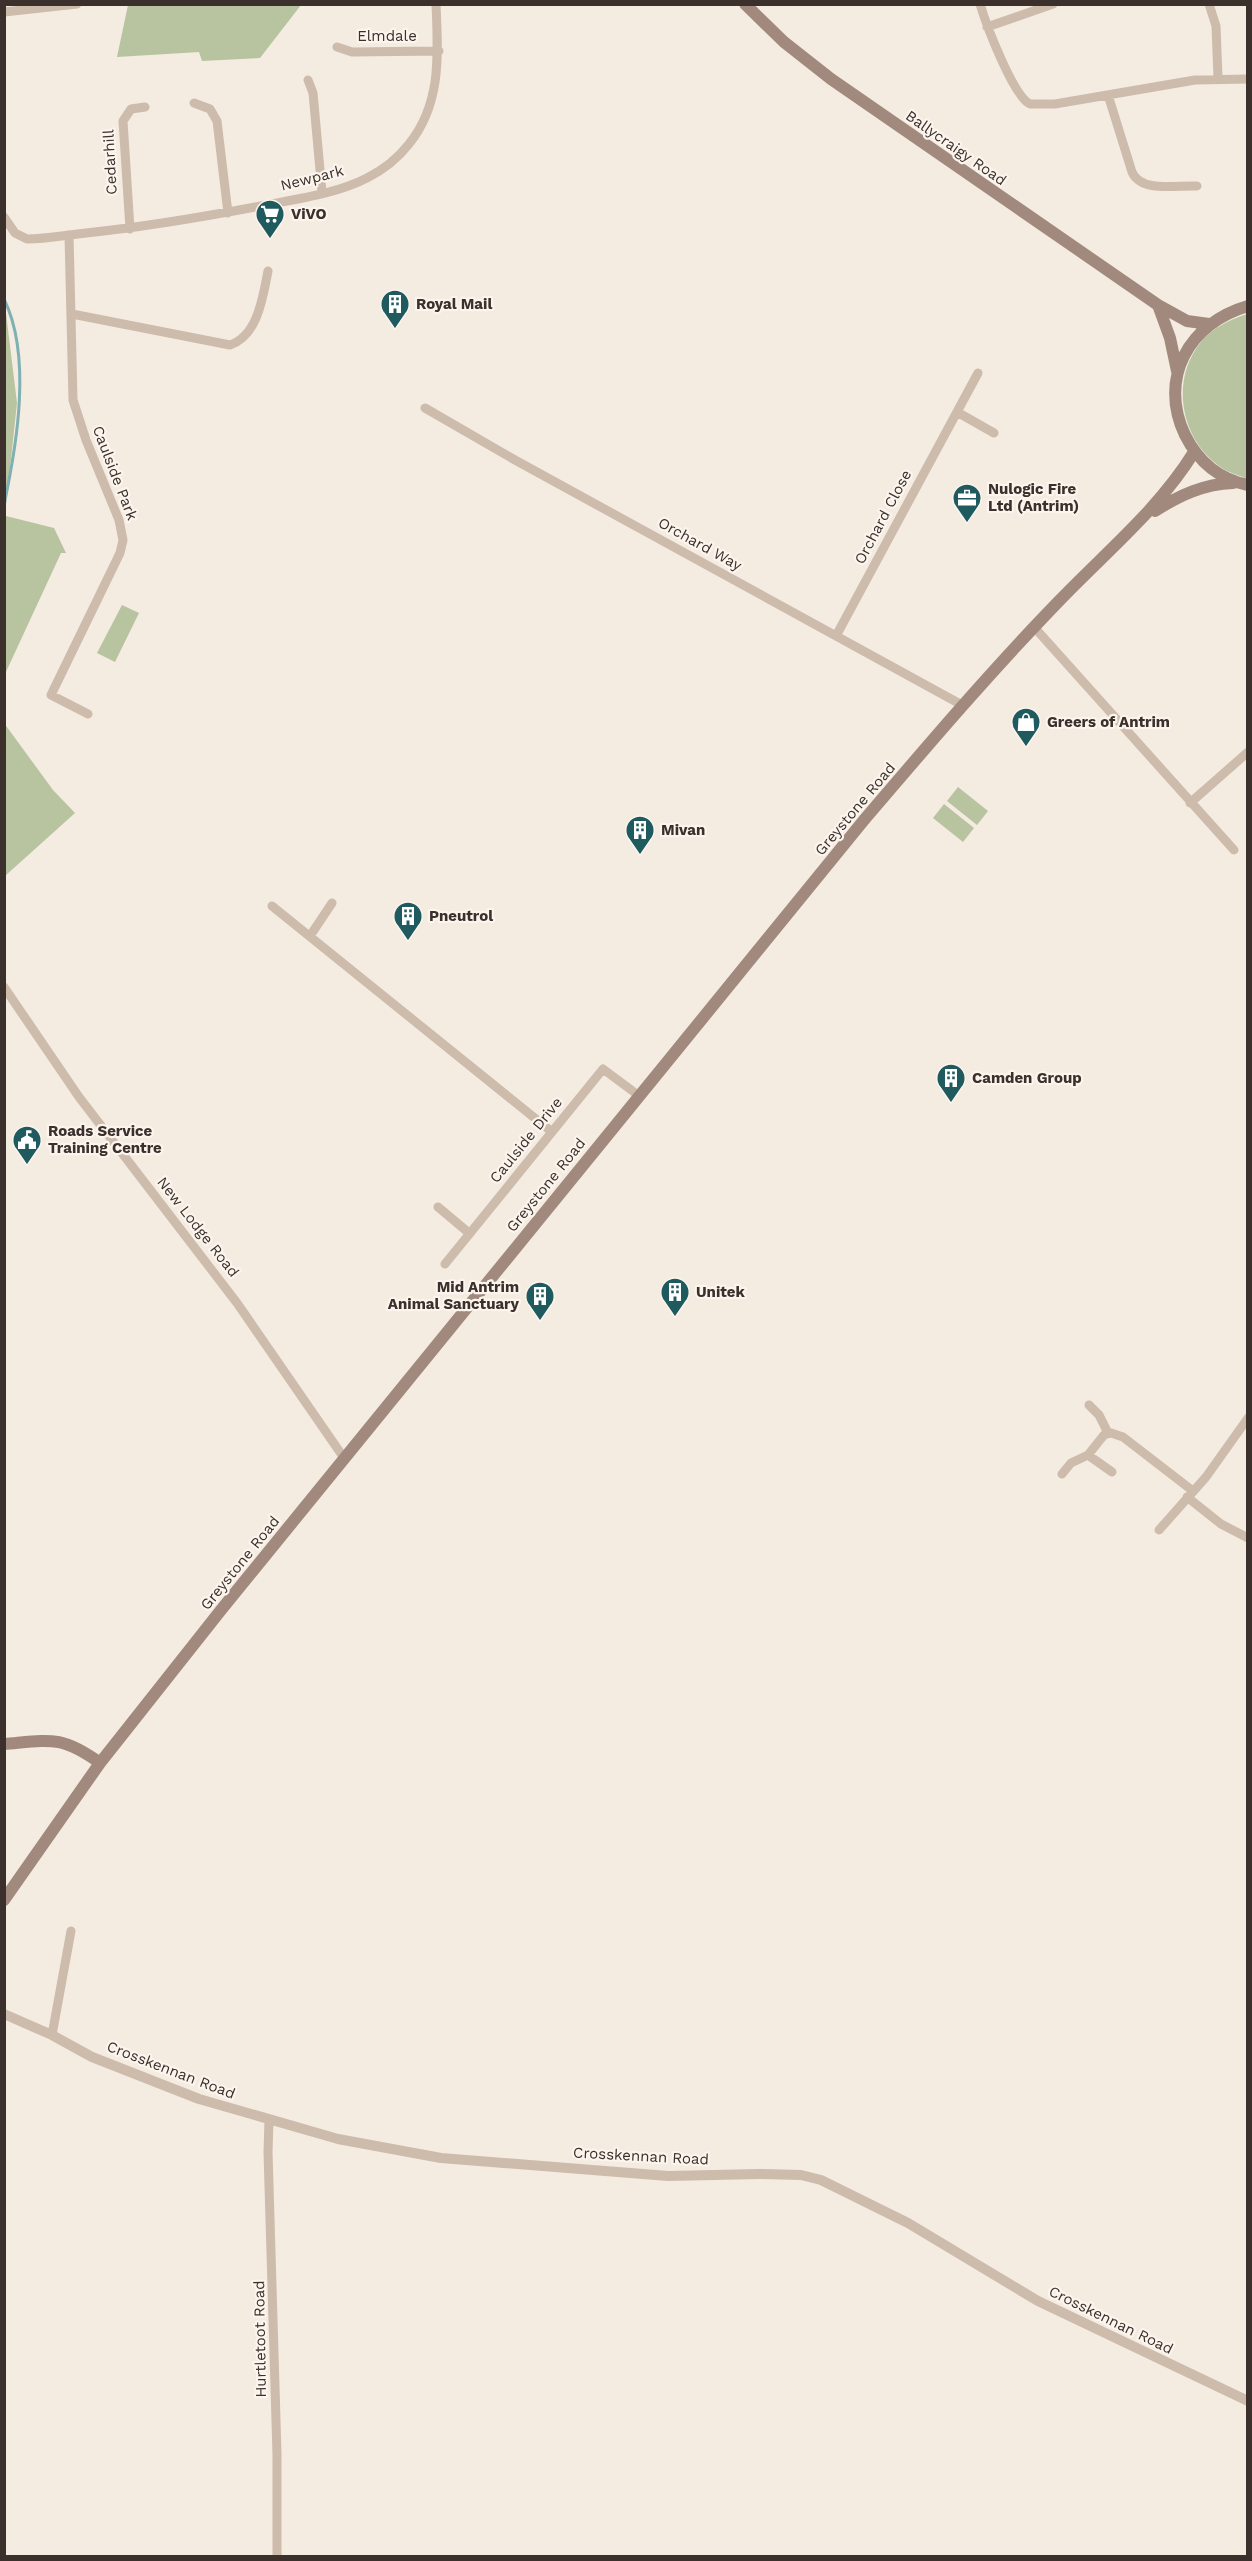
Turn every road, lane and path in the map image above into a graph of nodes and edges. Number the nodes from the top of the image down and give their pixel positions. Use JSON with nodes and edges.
{"nodes":[{"id":1,"x":77,"y":4,"type":"edge"},
{"id":2,"x":436,"y":4,"type":"edge"},
{"id":3,"x":745,"y":4,"type":"edge"},
{"id":4,"x":980,"y":4,"type":"edge"},
{"id":5,"x":1053,"y":4,"type":"edge"},
{"id":6,"x":1209,"y":4,"type":"edge"},
{"id":7,"x":4,"y":12,"type":"edge"},
{"id":8,"x":987,"y":27,"type":"junction"},
{"id":9,"x":337,"y":47,"type":"dead end"},
{"id":10,"x":439,"y":51,"type":"junction"},
{"id":11,"x":1218,"y":78,"type":"junction"},
{"id":12,"x":1248,"y":79,"type":"edge"},
{"id":13,"x":308,"y":80,"type":"dead end"},
{"id":14,"x":1108,"y":95,"type":"junction"},
{"id":15,"x":194,"y":103,"type":"dead end"},
{"id":16,"x":145,"y":107,"type":"dead end"},
{"id":17,"x":1197,"y":186,"type":"dead end"},
{"id":18,"x":322,"y":192,"type":"junction"},
{"id":19,"x":228,"y":213,"type":"junction"},
{"id":20,"x":4,"y":217,"type":"edge"},
{"id":21,"x":130,"y":229,"type":"junction"},
{"id":22,"x":69,"y":235,"type":"junction"},
{"id":23,"x":268,"y":272,"type":"dead end"},
{"id":24,"x":1158,"y":305,"type":"junction"},
{"id":25,"x":1248,"y":306,"type":"edge"},
{"id":26,"x":72,"y":314,"type":"junction"},
{"id":27,"x":1209,"y":324,"type":"junction"},
{"id":28,"x":1178,"y":372,"type":"junction"},
{"id":29,"x":978,"y":373,"type":"dead end"},
{"id":30,"x":425,"y":408,"type":"dead end"},
{"id":31,"x":957,"y":412,"type":"junction"},
{"id":32,"x":994,"y":434,"type":"dead end"},
{"id":33,"x":1194,"y":452,"type":"junction"},
{"id":34,"x":1243,"y":484,"type":"edge"},
{"id":35,"x":1145,"y":517,"type":"junction"},
{"id":36,"x":1034,"y":627,"type":"junction"},
{"id":37,"x":836,"y":636,"type":"junction"},
{"id":38,"x":962,"y":705,"type":"junction"},
{"id":39,"x":88,"y":714,"type":"dead end"},
{"id":40,"x":1248,"y":752,"type":"edge"},
{"id":41,"x":1190,"y":803,"type":"junction"},
{"id":42,"x":1234,"y":850,"type":"dead end"},
{"id":43,"x":332,"y":903,"type":"dead end"},
{"id":44,"x":272,"y":906,"type":"dead end"},
{"id":45,"x":310,"y":936,"type":"junction"},
{"id":46,"x":4,"y":987,"type":"edge"},
{"id":47,"x":638,"y":1095,"type":"junction"},
{"id":48,"x":552,"y":1132,"type":"junction"},
{"id":49,"x":438,"y":1208,"type":"dead end"},
{"id":50,"x":469,"y":1233,"type":"junction"},
{"id":51,"x":444,"y":1264,"type":"dead end"},
{"id":52,"x":1089,"y":1405,"type":"dead end"},
{"id":53,"x":1248,"y":1418,"type":"edge"},
{"id":54,"x":1108,"y":1433,"type":"junction"},
{"id":55,"x":1088,"y":1455,"type":"junction"},
{"id":56,"x":344,"y":1458,"type":"junction"},
{"id":57,"x":1112,"y":1472,"type":"dead end"},
{"id":58,"x":1062,"y":1474,"type":"dead end"},
{"id":59,"x":1190,"y":1494,"type":"junction"},
{"id":60,"x":1159,"y":1530,"type":"dead end"},
{"id":61,"x":1248,"y":1538,"type":"edge"},
{"id":62,"x":4,"y":1744,"type":"edge"},
{"id":63,"x":100,"y":1763,"type":"junction"},
{"id":64,"x":4,"y":1900,"type":"edge"},
{"id":65,"x":71,"y":1931,"type":"dead end"},
{"id":66,"x":4,"y":2014,"type":"edge"},
{"id":67,"x":52,"y":2035,"type":"junction"},
{"id":68,"x":269,"y":2121,"type":"junction"},
{"id":69,"x":1248,"y":2401,"type":"edge"},
{"id":70,"x":277,"y":2556,"type":"edge"}],
"edges":[{"from":1,"to":7,"type":"street"},
{"from":2,"to":10,"type":"street","name":"Newpark"},
{"from":3,"to":24,"type":"main road","name":"Ballycraigy Road"},
{"from":4,"to":8,"type":"street"},
{"from":5,"to":8,"type":"street"},
{"from":6,"to":11,"type":"street"},
{"from":8,"to":14,"type":"street"},
{"from":9,"to":10,"type":"street","name":"Elmdale"},
{"from":10,"to":18,"type":"street","name":"Newpark"},
{"from":11,"to":12,"type":"street"},
{"from":11,"to":14,"type":"street"},
{"from":13,"to":18,"type":"street"},
{"from":14,"to":17,"type":"street"},
{"from":15,"to":19,"type":"street"},
{"from":16,"to":21,"type":"street","name":"Cedarhill"},
{"from":18,"to":19,"type":"street","name":"Newpark"},
{"from":19,"to":21,"type":"street","name":"Newpark"},
{"from":20,"to":22,"type":"street","name":"Newpark"},
{"from":21,"to":22,"type":"street","name":"Newpark"},
{"from":22,"to":26,"type":"street","name":"Caulside Park"},
{"from":23,"to":26,"type":"street"},
{"from":24,"to":27,"type":"main road","name":"Ballycraigy Road"},
{"from":24,"to":28,"type":"main road"},
{"from":25,"to":27,"type":"main road"},
{"from":26,"to":39,"type":"street","name":"Caulside Park"},
{"from":27,"to":28,"type":"main road"},
{"from":28,"to":33,"type":"main road"},
{"from":29,"to":31,"type":"street","name":"Orchard Close"},
{"from":30,"to":37,"type":"street","name":"Orchard Way"},
{"from":31,"to":32,"type":"street"},
{"from":31,"to":37,"type":"street","name":"Orchard Close"},
{"from":33,"to":34,"type":"main road"},
{"from":33,"to":35,"type":"main road","name":"Greystone Road"},
{"from":34,"to":35,"type":"main road","name":"Greystone Road"},
{"from":35,"to":36,"type":"main road","name":"Greystone Road"},
{"from":36,"to":38,"type":"main road","name":"Greystone Road"},
{"from":36,"to":41,"type":"street"},
{"from":37,"to":38,"type":"street","name":"Orchard Way"},
{"from":38,"to":47,"type":"main road","name":"Greystone Road"},
{"from":40,"to":41,"type":"street"},
{"from":41,"to":42,"type":"street"},
{"from":43,"to":45,"type":"street"},
{"from":44,"to":45,"type":"street"},
{"from":45,"to":48,"type":"street"},
{"from":46,"to":56,"type":"street","name":"New Lodge Road"},
{"from":47,"to":48,"type":"street","name":"Caulside Drive"},
{"from":47,"to":56,"type":"main road","name":"Greystone Road"},
{"from":48,"to":50,"type":"street","name":"Caulside Drive"},
{"from":49,"to":50,"type":"street"},
{"from":50,"to":51,"type":"street","name":"Caulside Drive"},
{"from":52,"to":54,"type":"street"},
{"from":53,"to":59,"type":"street"},
{"from":54,"to":55,"type":"street"},
{"from":54,"to":59,"type":"street"},
{"from":55,"to":57,"type":"street"},
{"from":55,"to":58,"type":"street"},
{"from":56,"to":63,"type":"main road","name":"Greystone Road"},
{"from":59,"to":60,"type":"street"},
{"from":59,"to":61,"type":"street"},
{"from":62,"to":63,"type":"main road"},
{"from":63,"to":64,"type":"main road","name":"Greystone Road"},
{"from":65,"to":67,"type":"street"},
{"from":66,"to":67,"type":"street","name":"Crosskennan Road"},
{"from":67,"to":68,"type":"street","name":"Crosskennan Road"},
{"from":68,"to":69,"type":"street","name":"Crosskennan Road"},
{"from":68,"to":70,"type":"street","name":"Hurtletoot Road"}]}
